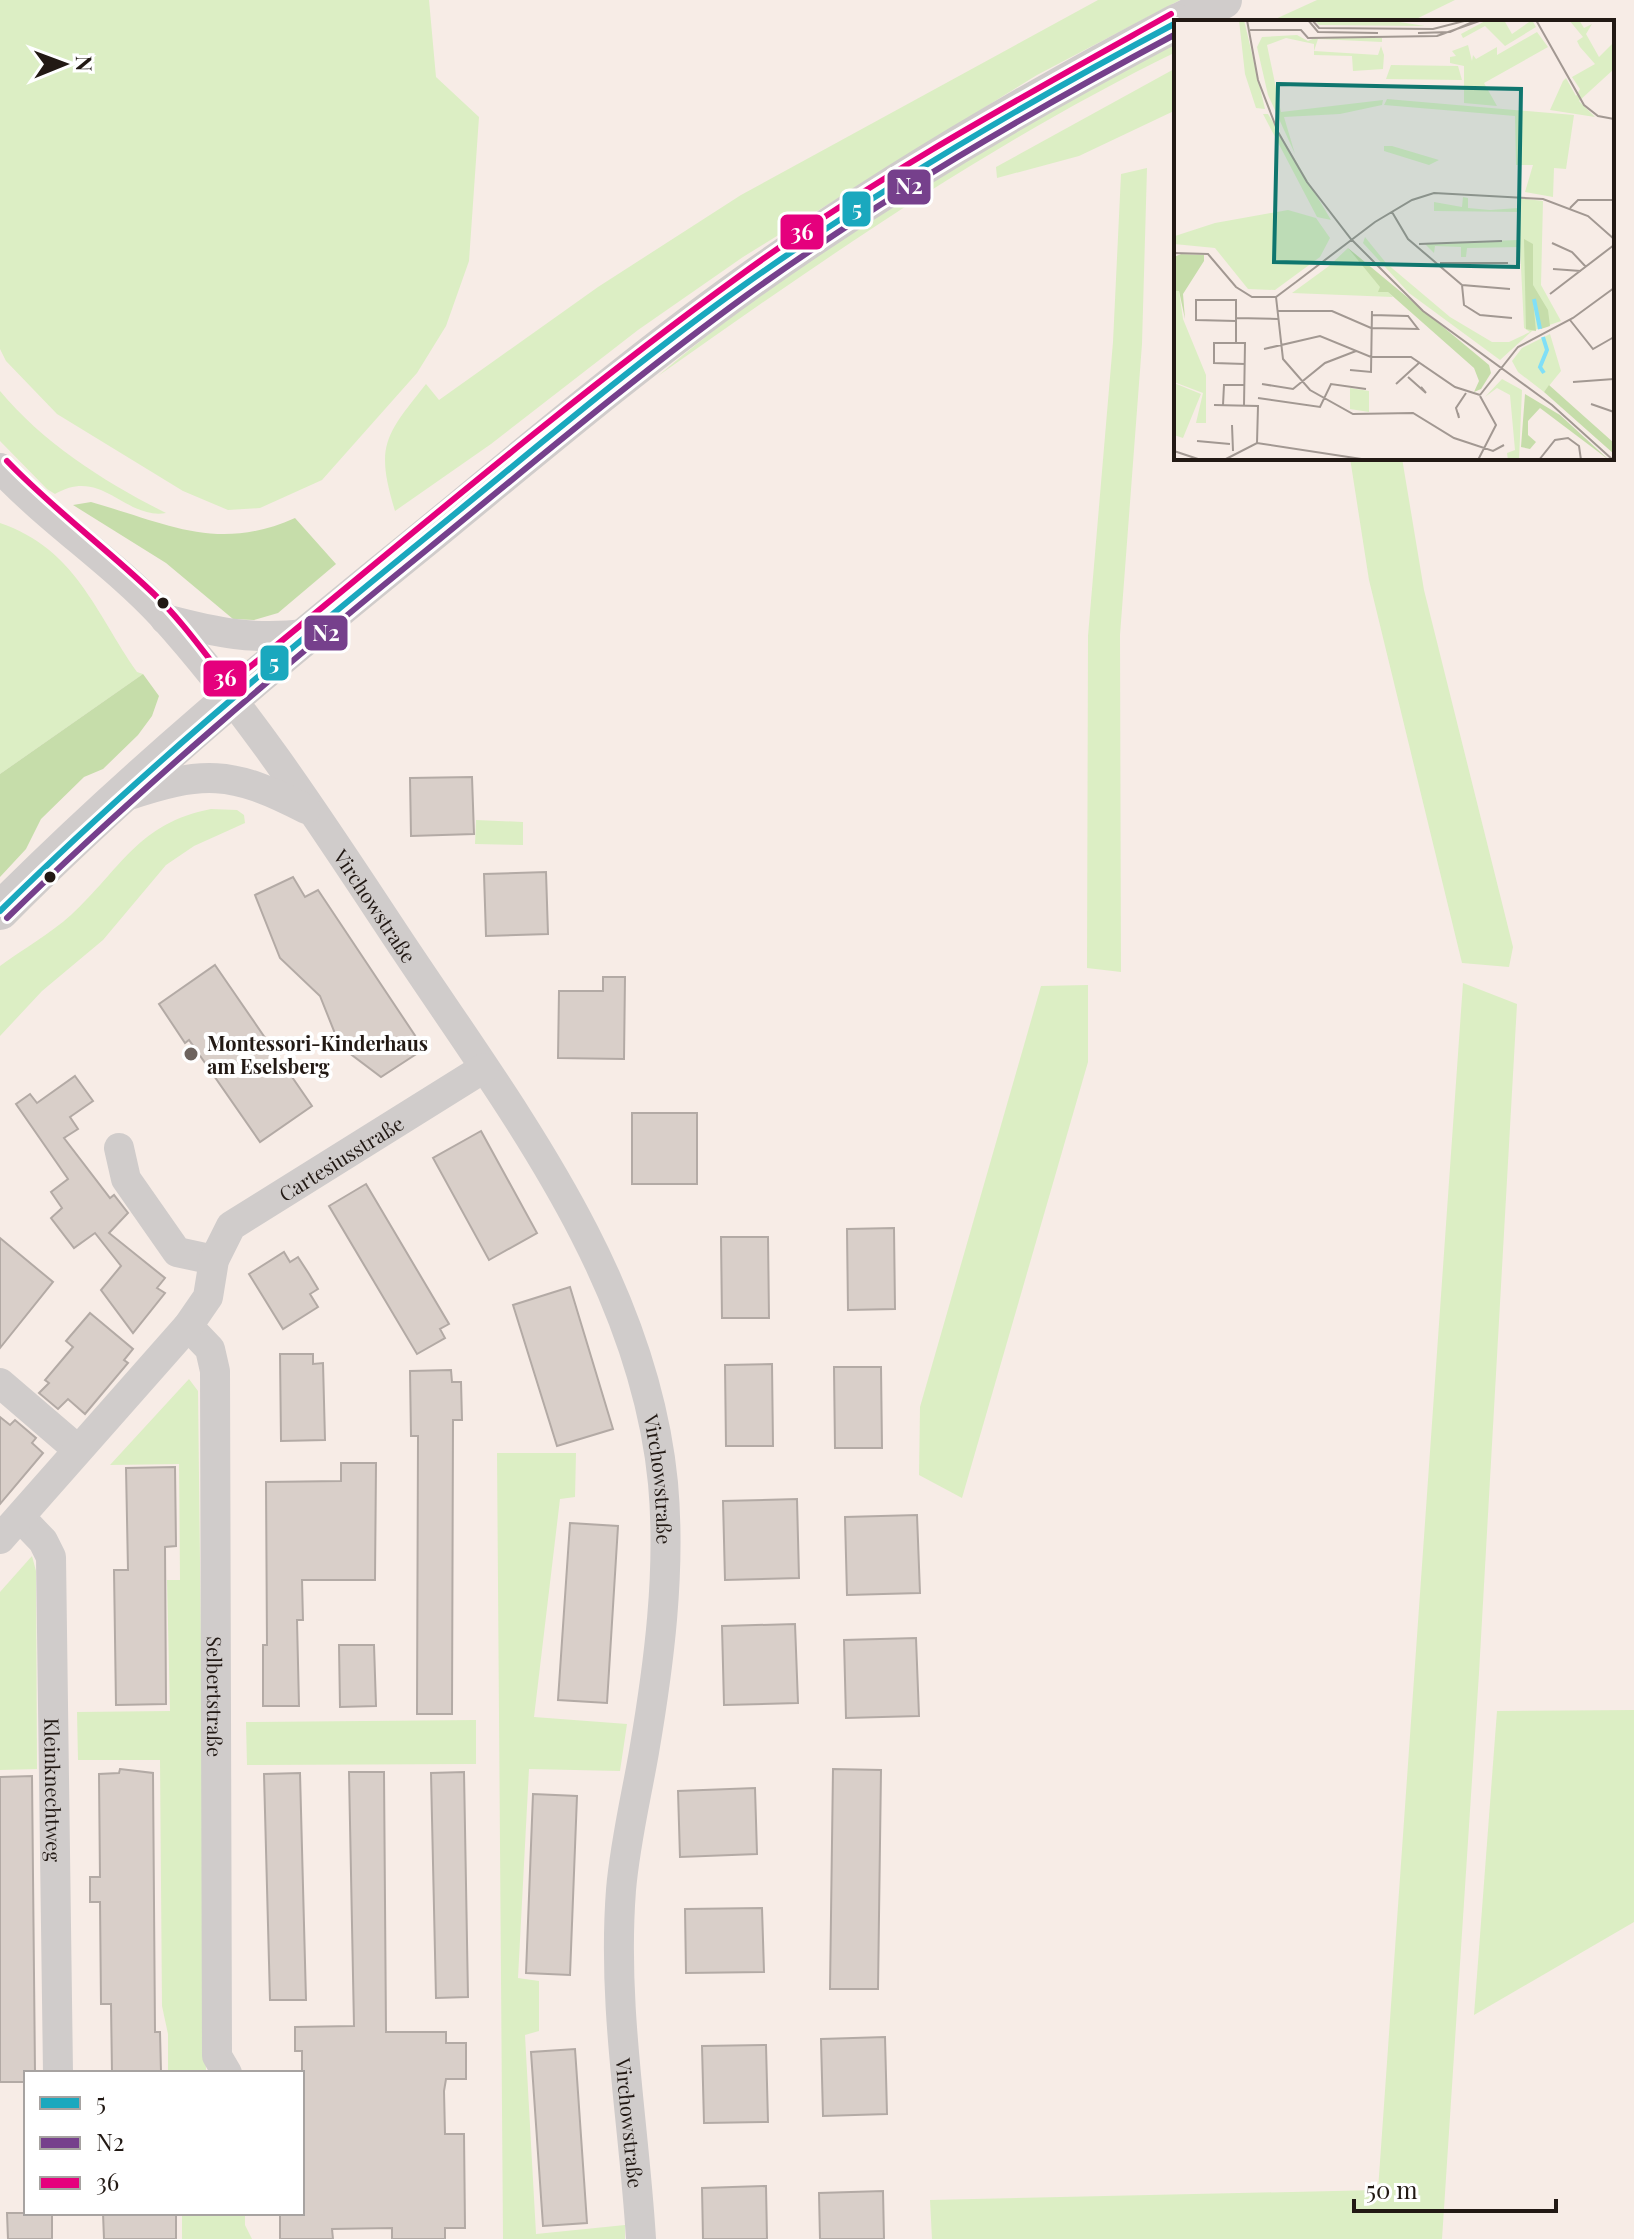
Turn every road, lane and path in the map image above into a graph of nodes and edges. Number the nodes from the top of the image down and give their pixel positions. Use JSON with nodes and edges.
{"nodes":[{"id":1,"x":1223,"y":0,"type":"edge"},
{"id":2,"x":1183,"y":20,"type":"edge"},
{"id":3,"x":1174,"y":25,"type":"edge"},
{"id":4,"x":0,"y":468,"type":"edge"},
{"id":5,"x":165,"y":619,"type":"junction"},
{"id":6,"x":306,"y":634,"type":"junction"},
{"id":7,"x":228,"y":698,"type":"junction"},
{"id":8,"x":114,"y":800,"type":"junction"},
{"id":9,"x":310,"y":811,"type":"junction"},
{"id":10,"x":0,"y":911,"type":"edge"},
{"id":11,"x":484,"y":1068,"type":"junction"},
{"id":12,"x":119,"y":1148,"type":"dead end"},
{"id":13,"x":214,"y":1260,"type":"junction"},
{"id":14,"x":188,"y":1326,"type":"junction"},
{"id":15,"x":0,"y":1383,"type":"edge"},
{"id":16,"x":77,"y":1449,"type":"junction"},
{"id":17,"x":10,"y":1528,"type":"edge"},
{"id":18,"x":58,"y":2071,"type":"edge"},
{"id":19,"x":226,"y":2071,"type":"edge"},
{"id":20,"x":641,"y":2239,"type":"edge"}],
"edges":[{"from":1,"to":2,"type":"main road"},
{"from":3,"to":6,"type":"main road"},
{"from":4,"to":5,"type":"street","name":"Virchowstraße"},
{"from":5,"to":6,"type":"street"},
{"from":5,"to":7,"type":"street","name":"Virchowstraße"},
{"from":6,"to":7,"type":"main road"},
{"from":7,"to":8,"type":"main road"},
{"from":7,"to":9,"type":"street","name":"Virchowstraße"},
{"from":8,"to":9,"type":"street","name":"Virchowstraße"},
{"from":8,"to":10,"type":"main road"},
{"from":9,"to":11,"type":"street","name":"Virchowstraße"},
{"from":11,"to":13,"type":"street","name":"Cartesiusstraße"},
{"from":11,"to":20,"type":"street","name":"Virchowstraße"},
{"from":12,"to":13,"type":"street"},
{"from":13,"to":14,"type":"street","name":"Cartesiusstraße"},
{"from":14,"to":16,"type":"street","name":"Cartesiusstraße"},
{"from":14,"to":19,"type":"street","name":"Selbertstraße"},
{"from":15,"to":16,"type":"street"},
{"from":16,"to":17,"type":"street","name":"Cartesiusstraße"},
{"from":17,"to":18,"type":"street","name":"Kleinknechtweg"}]}
